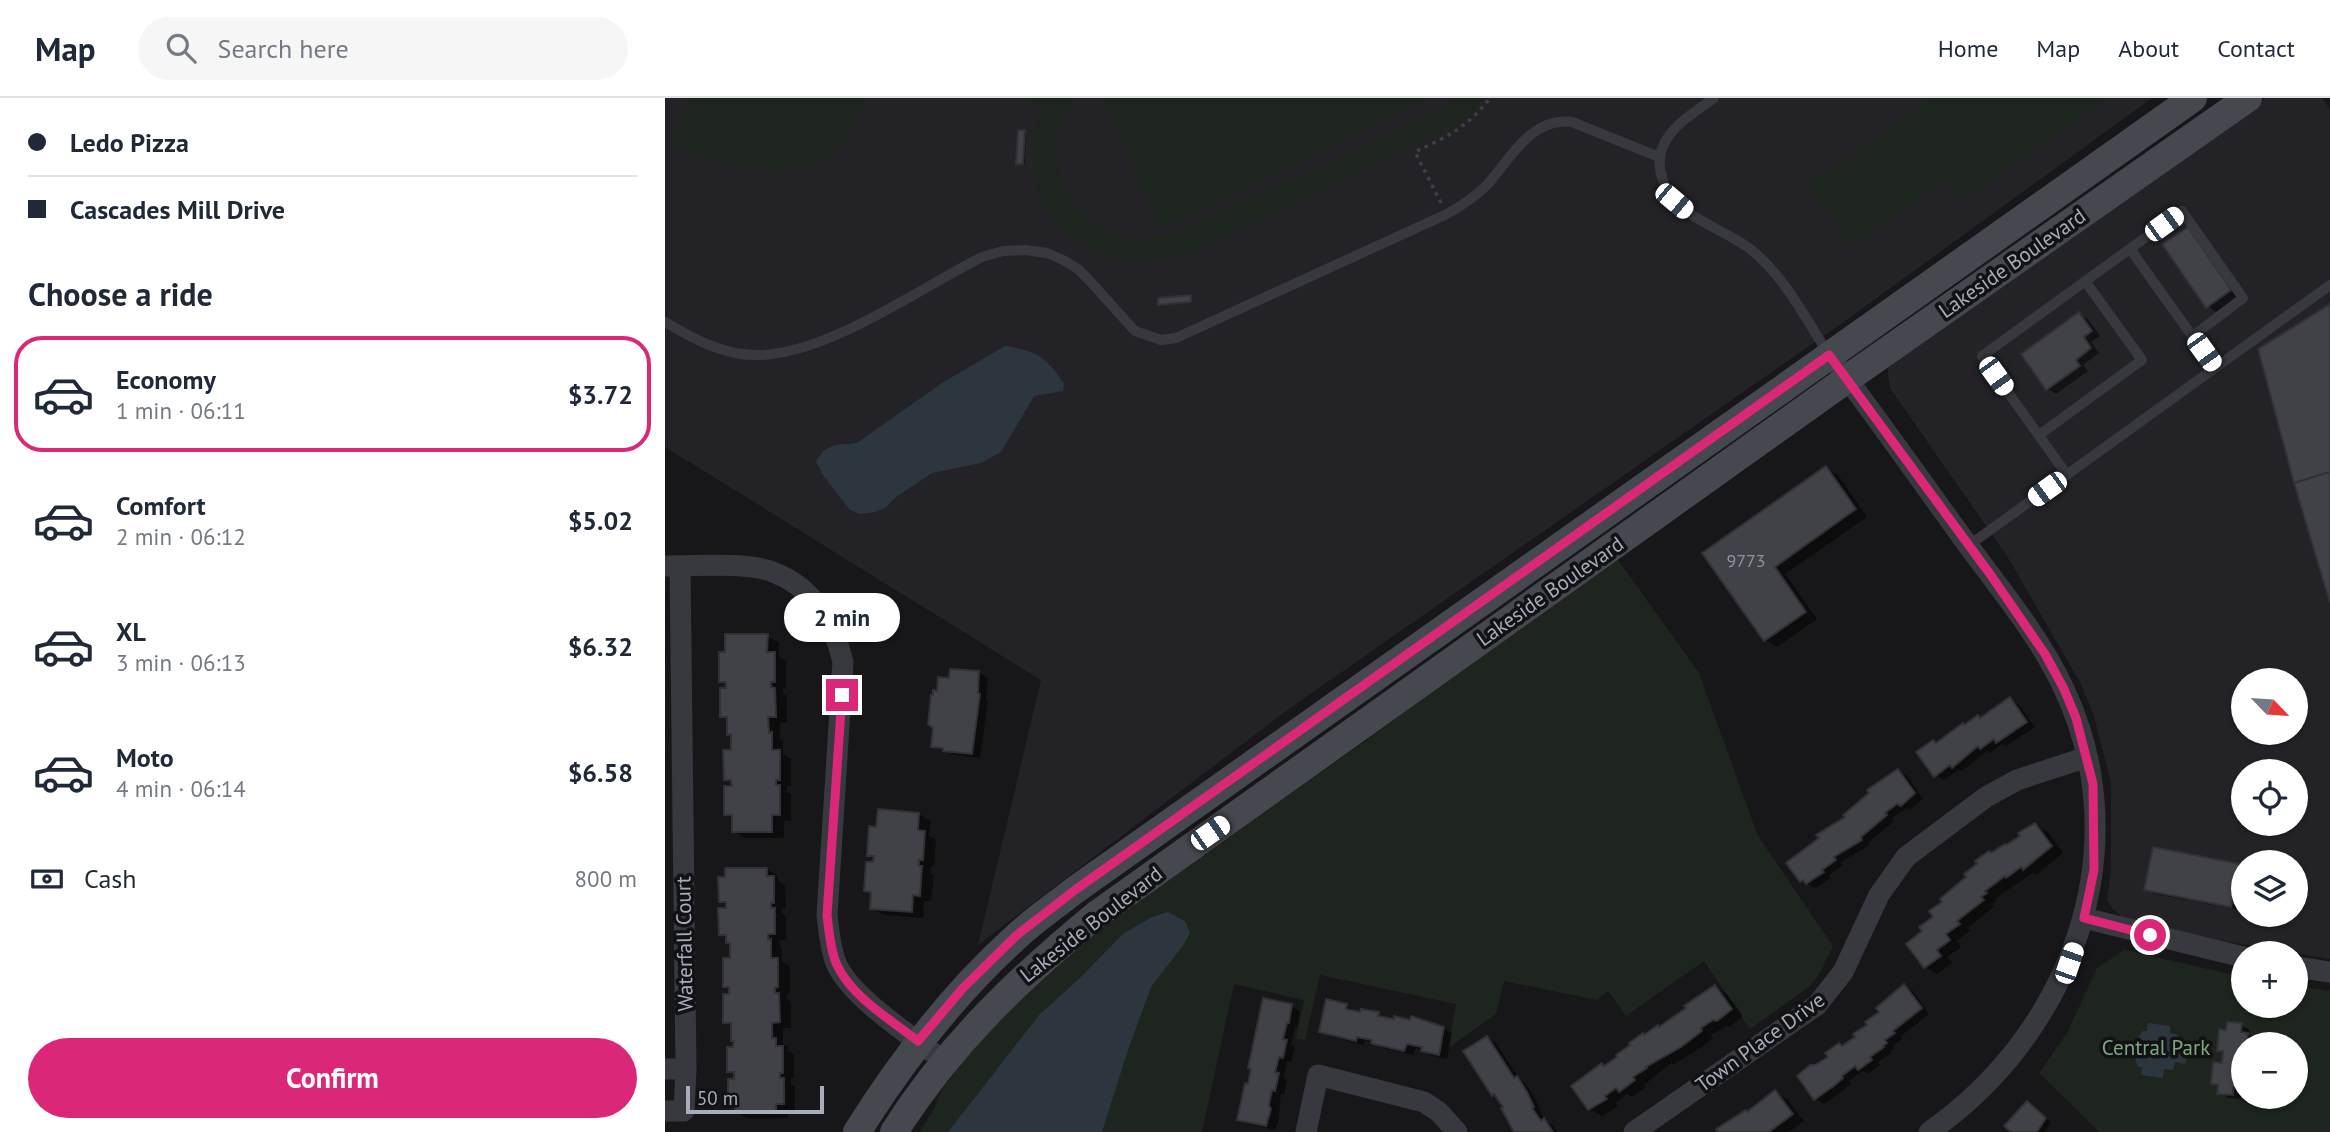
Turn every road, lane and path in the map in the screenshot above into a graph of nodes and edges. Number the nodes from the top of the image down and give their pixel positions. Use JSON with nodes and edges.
{"nodes":[{"id":1,"x":1490,"y":98,"type":"edge"},
{"id":2,"x":1714,"y":98,"type":"edge"},
{"id":3,"x":2193,"y":98,"type":"edge"},
{"id":4,"x":2248,"y":98,"type":"edge"},
{"id":5,"x":1659,"y":157,"type":"junction"},
{"id":6,"x":1447,"y":214,"type":"junction"},
{"id":7,"x":2130,"y":249,"type":"junction"},
{"id":8,"x":2085,"y":281,"type":"junction"},
{"id":9,"x":2330,"y":285,"type":"edge"},
{"id":10,"x":665,"y":322,"type":"edge"},
{"id":11,"x":2193,"y":336,"type":"junction"},
{"id":12,"x":1829,"y":355,"type":"junction"},
{"id":13,"x":2215,"y":368,"type":"junction"},
{"id":14,"x":1847,"y":379,"type":"junction"},
{"id":15,"x":2039,"y":435,"type":"junction"},
{"id":16,"x":2067,"y":475,"type":"junction"},
{"id":17,"x":1968,"y":546,"type":"junction"},
{"id":18,"x":672,"y":566,"type":"edge"},
{"id":19,"x":2087,"y":757,"type":"junction"},
{"id":20,"x":2084,"y":918,"type":"junction"},
{"id":21,"x":2231,"y":954,"type":"edge"},
{"id":22,"x":2308,"y":969,"type":"edge"},
{"id":23,"x":2330,"y":972,"type":"edge"},
{"id":24,"x":918,"y":1041,"type":"junction"},
{"id":25,"x":944,"y":1060,"type":"junction"},
{"id":26,"x":675,"y":1069,"type":"edge"},
{"id":27,"x":665,"y":1111,"type":"edge"},
{"id":28,"x":1938,"y":1130,"type":"edge"},
{"id":29,"x":857,"y":1132,"type":"edge"},
{"id":30,"x":894,"y":1132,"type":"edge"},
{"id":31,"x":1306,"y":1132,"type":"edge"},
{"id":32,"x":1457,"y":1132,"type":"edge"},
{"id":33,"x":1634,"y":1132,"type":"edge"}],
"edges":[{"from":1,"to":6,"type":"path"},
{"from":2,"to":5,"type":"lane"},
{"from":3,"to":12,"type":"main road","name":"Lakeside Boulevard"},
{"from":4,"to":14,"type":"main road","name":"Lakeside Boulevard"},
{"from":5,"to":6,"type":"lane"},
{"from":5,"to":12,"type":"lane"},
{"from":6,"to":10,"type":"lane"},
{"from":7,"to":8,"type":"lane"},
{"from":7,"to":11,"type":"lane"},
{"from":7,"to":11,"type":"lane"},
{"from":8,"to":15,"type":"lane"},
{"from":8,"to":15,"type":"lane"},
{"from":9,"to":13,"type":"lane"},
{"from":11,"to":13,"type":"lane"},
{"from":12,"to":14,"type":"street"},
{"from":12,"to":24,"type":"main road","name":"Lakeside Boulevard"},
{"from":13,"to":16,"type":"lane"},
{"from":14,"to":17,"type":"street"},
{"from":14,"to":25,"type":"main road","name":"Lakeside Boulevard"},
{"from":15,"to":16,"type":"lane"},
{"from":16,"to":17,"type":"lane"},
{"from":17,"to":19,"type":"street"},
{"from":18,"to":24,"type":"street"},
{"from":18,"to":26,"type":"street","name":"Waterfall Court"},
{"from":19,"to":20,"type":"street"},
{"from":19,"to":33,"type":"street","name":"Town Place Drive"},
{"from":20,"to":21,"type":"street"},
{"from":20,"to":28,"type":"street"},
{"from":22,"to":23,"type":"street"},
{"from":24,"to":25,"type":"street"},
{"from":24,"to":29,"type":"main road","name":"Lakeside Boulevard"},
{"from":25,"to":30,"type":"main road","name":"Lakeside Boulevard"},
{"from":26,"to":27,"type":"street","name":"Waterfall Court"},
{"from":31,"to":32,"type":"street"}]}
